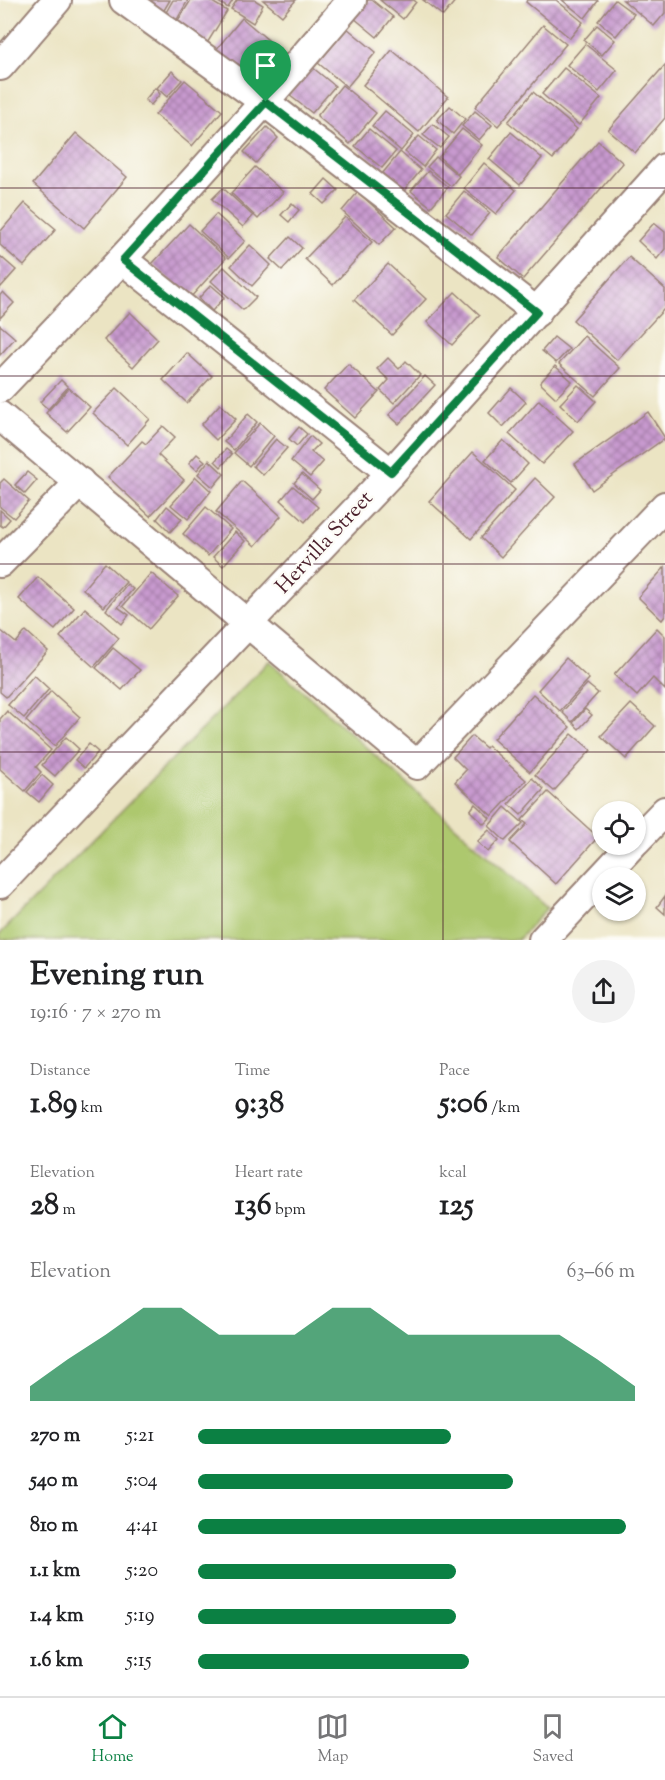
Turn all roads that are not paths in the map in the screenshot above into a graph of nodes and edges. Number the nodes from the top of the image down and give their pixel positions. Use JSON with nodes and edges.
{"nodes":[{"id":1,"x":57,"y":0,"type":"edge"},
{"id":2,"x":124,"y":0,"type":"edge"},
{"id":3,"x":352,"y":0,"type":"edge"},
{"id":4,"x":0,"y":66,"type":"edge"},
{"id":5,"x":266,"y":102,"type":"junction"},
{"id":6,"x":665,"y":168,"type":"edge"},
{"id":7,"x":123,"y":260,"type":"junction"},
{"id":8,"x":537,"y":312,"type":"junction"},
{"id":9,"x":0,"y":388,"type":"edge"},
{"id":10,"x":0,"y":416,"type":"edge"},
{"id":11,"x":391,"y":472,"type":"junction"},
{"id":12,"x":80,"y":482,"type":"junction"},
{"id":13,"x":665,"y":506,"type":"edge"},
{"id":14,"x":0,"y":563,"type":"edge"},
{"id":15,"x":250,"y":623,"type":"junction"},
{"id":16,"x":665,"y":811,"type":"edge"},
{"id":17,"x":646,"y":831,"type":"edge"},
{"id":18,"x":623,"y":855,"type":"edge"},
{"id":19,"x":0,"y":884,"type":"edge"},
{"id":20,"x":543,"y":940,"type":"edge"}],
"edges":[{"from":1,"to":4,"type":"street"},
{"from":2,"to":5,"type":"street"},
{"from":3,"to":5,"type":"street"},
{"from":5,"to":7,"type":"street"},
{"from":5,"to":8,"type":"street"},
{"from":6,"to":8,"type":"street","name":"Hervilla Street"},
{"from":7,"to":9,"type":"street"},
{"from":7,"to":11,"type":"street"},
{"from":8,"to":11,"type":"street","name":"Hervilla Street"},
{"from":10,"to":12,"type":"street"},
{"from":11,"to":15,"type":"street","name":"Hervilla Street"},
{"from":12,"to":14,"type":"street"},
{"from":12,"to":15,"type":"street"},
{"from":13,"to":15,"type":"street"},
{"from":15,"to":19,"type":"street","name":"Hervilla Street"},
{"from":16,"to":17,"type":"street"},
{"from":18,"to":20,"type":"street"}]}
